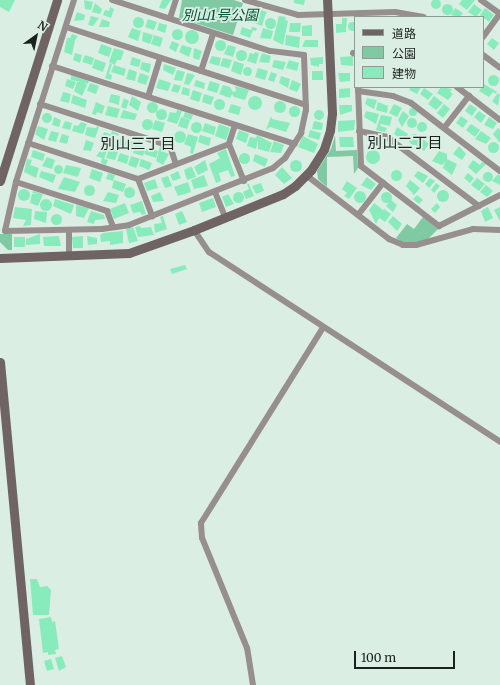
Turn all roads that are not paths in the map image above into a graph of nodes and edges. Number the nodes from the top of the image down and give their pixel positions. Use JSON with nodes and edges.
{"nodes":[{"id":1,"x":57,"y":0,"type":"edge"},
{"id":2,"x":74,"y":0,"type":"edge"},
{"id":3,"x":112,"y":0,"type":"edge"},
{"id":4,"x":176,"y":0,"type":"edge"},
{"id":5,"x":245,"y":0,"type":"edge"},
{"id":6,"x":327,"y":0,"type":"edge"},
{"id":7,"x":481,"y":0,"type":"edge"},
{"id":8,"x":500,"y":14,"type":"edge"},
{"id":9,"x":328,"y":15,"type":"junction"},
{"id":10,"x":418,"y":16,"type":"edge"},
{"id":11,"x":170,"y":18,"type":"junction"},
{"id":12,"x":66,"y":27,"type":"junction"},
{"id":13,"x":213,"y":33,"type":"junction"},
{"id":14,"x":484,"y":36,"type":"edge"},
{"id":15,"x":484,"y":56,"type":"edge"},
{"id":16,"x":160,"y":58,"type":"junction"},
{"id":17,"x":52,"y":66,"type":"junction"},
{"id":18,"x":500,"y":68,"type":"edge"},
{"id":19,"x":201,"y":71,"type":"junction"},
{"id":20,"x":458,"y":88,"type":"edge"},
{"id":21,"x":358,"y":89,"type":"edge"},
{"id":22,"x":470,"y":96,"type":"junction"},
{"id":23,"x":148,"y":97,"type":"junction"},
{"id":24,"x":40,"y":104,"type":"junction"},
{"id":25,"x":306,"y":105,"type":"junction"},
{"id":26,"x":500,"y":120,"type":"edge"},
{"id":27,"x":235,"y":125,"type":"junction"},
{"id":28,"x":444,"y":128,"type":"junction"},
{"id":29,"x":359,"y":131,"type":"junction"},
{"id":30,"x":28,"y":143,"type":"junction"},
{"id":31,"x":229,"y":144,"type":"junction"},
{"id":32,"x":295,"y":144,"type":"junction"},
{"id":33,"x":176,"y":164,"type":"junction"},
{"id":34,"x":500,"y":171,"type":"edge"},
{"id":35,"x":306,"y":175,"type":"junction"},
{"id":36,"x":138,"y":178,"type":"junction"},
{"id":37,"x":244,"y":181,"type":"junction"},
{"id":38,"x":0,"y":182,"type":"edge"},
{"id":39,"x":16,"y":182,"type":"junction"},
{"id":40,"x":383,"y":183,"type":"junction"},
{"id":41,"x":215,"y":192,"type":"junction"},
{"id":42,"x":500,"y":195,"type":"edge"},
{"id":43,"x":479,"y":206,"type":"junction"},
{"id":44,"x":152,"y":216,"type":"junction"},
{"id":45,"x":358,"y":216,"type":"junction"},
{"id":46,"x":225,"y":217,"type":"junction"},
{"id":47,"x":113,"y":228,"type":"junction"},
{"id":48,"x":69,"y":230,"type":"junction"},
{"id":49,"x":194,"y":230,"type":"junction"},
{"id":50,"x":500,"y":230,"type":"edge"},
{"id":51,"x":69,"y":256,"type":"junction"},
{"id":52,"x":0,"y":258,"type":"edge"},
{"id":53,"x":323,"y":328,"type":"junction"},
{"id":54,"x":0,"y":362,"type":"edge"},
{"id":55,"x":500,"y":442,"type":"edge"},
{"id":56,"x":30,"y":685,"type":"edge"},
{"id":57,"x":253,"y":685,"type":"edge"}],
"edges":[{"from":1,"to":38,"type":"main road"},
{"from":2,"to":12,"type":"street"},
{"from":3,"to":11,"type":"street"},
{"from":4,"to":11,"type":"street"},
{"from":5,"to":9,"type":"street"},
{"from":6,"to":9,"type":"main road"},
{"from":7,"to":8,"type":"street"},
{"from":8,"to":14,"type":"street"},
{"from":9,"to":10,"type":"street"},
{"from":9,"to":35,"type":"main road"},
{"from":11,"to":13,"type":"street"},
{"from":12,"to":16,"type":"street"},
{"from":12,"to":17,"type":"street"},
{"from":13,"to":19,"type":"street"},
{"from":13,"to":25,"type":"street"},
{"from":15,"to":18,"type":"street"},
{"from":16,"to":19,"type":"street"},
{"from":16,"to":23,"type":"street"},
{"from":17,"to":23,"type":"street"},
{"from":17,"to":24,"type":"street"},
{"from":19,"to":25,"type":"street"},
{"from":20,"to":22,"type":"street"},
{"from":21,"to":28,"type":"street"},
{"from":21,"to":29,"type":"street"},
{"from":22,"to":26,"type":"street"},
{"from":22,"to":28,"type":"street"},
{"from":23,"to":27,"type":"street"},
{"from":24,"to":30,"type":"street"},
{"from":24,"to":33,"type":"street"},
{"from":25,"to":32,"type":"street"},
{"from":27,"to":31,"type":"street"},
{"from":27,"to":32,"type":"street"},
{"from":28,"to":34,"type":"street"},
{"from":29,"to":40,"type":"street"},
{"from":29,"to":43,"type":"street"},
{"from":30,"to":36,"type":"street"},
{"from":30,"to":39,"type":"street"},
{"from":31,"to":33,"type":"street"},
{"from":31,"to":37,"type":"street"},
{"from":32,"to":37,"type":"street"},
{"from":33,"to":36,"type":"street"},
{"from":35,"to":45,"type":"street"},
{"from":35,"to":46,"type":"main road"},
{"from":36,"to":44,"type":"street"},
{"from":37,"to":41,"type":"street"},
{"from":39,"to":47,"type":"street"},
{"from":39,"to":48,"type":"street"},
{"from":40,"to":43,"type":"street"},
{"from":40,"to":45,"type":"street"},
{"from":41,"to":44,"type":"street"},
{"from":41,"to":46,"type":"street"},
{"from":42,"to":43,"type":"street"},
{"from":44,"to":47,"type":"street"},
{"from":45,"to":50,"type":"street"},
{"from":46,"to":49,"type":"main road"},
{"from":47,"to":48,"type":"street"},
{"from":48,"to":51,"type":"street"},
{"from":49,"to":51,"type":"main road"},
{"from":49,"to":53,"type":"street"},
{"from":51,"to":52,"type":"main road"},
{"from":53,"to":55,"type":"street"},
{"from":53,"to":57,"type":"street"},
{"from":54,"to":56,"type":"main road"}]}
